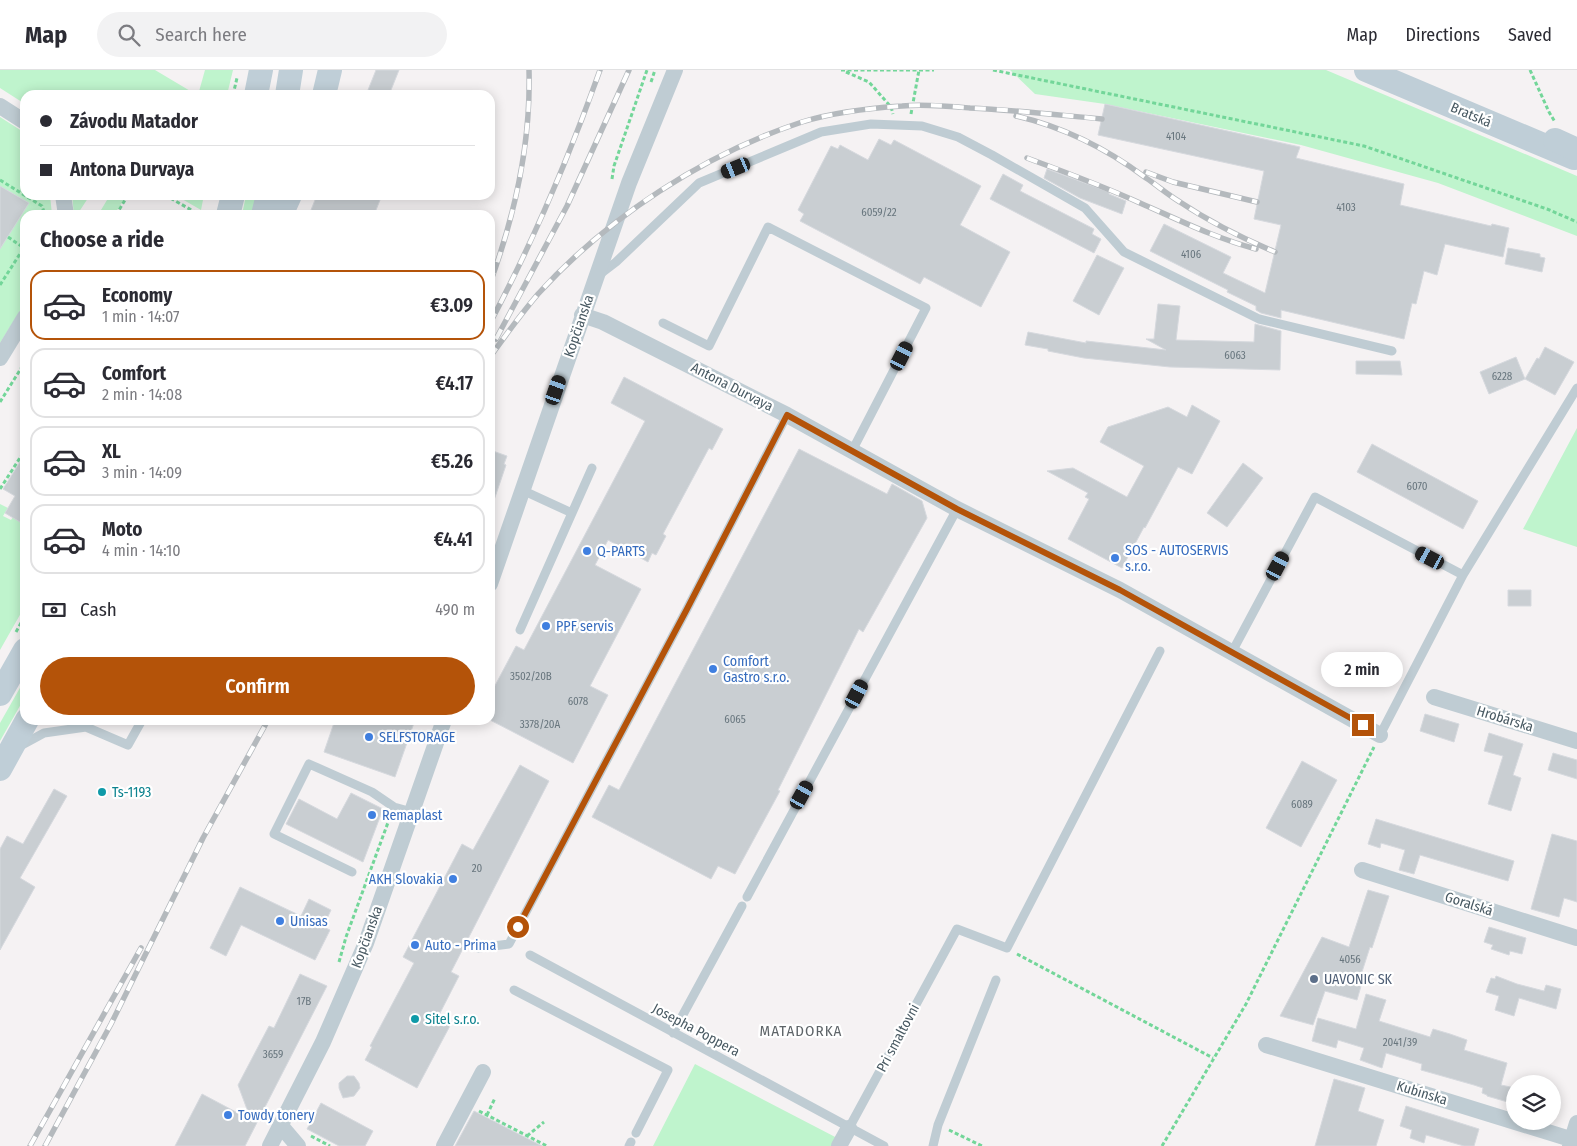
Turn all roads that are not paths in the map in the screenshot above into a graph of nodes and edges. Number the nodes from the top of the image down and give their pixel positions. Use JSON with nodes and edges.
{"nodes":[{"id":1,"x":261,"y":70,"type":"edge"},
{"id":2,"x":291,"y":70,"type":"edge"},
{"id":3,"x":330,"y":70,"type":"edge"},
{"id":4,"x":675,"y":70,"type":"edge"},
{"id":5,"x":1366,"y":70,"type":"edge"},
{"id":6,"x":1392,"y":70,"type":"edge"},
{"id":7,"x":257,"y":90,"type":"edge"},
{"id":8,"x":288,"y":90,"type":"edge"},
{"id":9,"x":325,"y":90,"type":"edge"},
{"id":10,"x":0,"y":106,"type":"edge"},
{"id":11,"x":20,"y":119,"type":"edge"},
{"id":12,"x":1567,"y":146,"type":"edge"},
{"id":13,"x":596,"y":276,"type":"junction"},
{"id":14,"x":582,"y":315,"type":"junction"},
{"id":15,"x":663,"y":323,"type":"dead end"},
{"id":16,"x":20,"y":326,"type":"edge"},
{"id":17,"x":1392,"y":351,"type":"dead end"},
{"id":18,"x":0,"y":358,"type":"edge"},
{"id":19,"x":1577,"y":388,"type":"edge"},
{"id":20,"x":787,"y":415,"type":"junction"},
{"id":21,"x":852,"y":451,"type":"junction"},
{"id":22,"x":592,"y":468,"type":"dead end"},
{"id":23,"x":522,"y":490,"type":"junction"},
{"id":24,"x":957,"y":509,"type":"junction"},
{"id":25,"x":572,"y":513,"type":"junction"},
{"id":26,"x":495,"y":569,"type":"edge"},
{"id":27,"x":1463,"y":575,"type":"junction"},
{"id":28,"x":520,"y":630,"type":"dead end"},
{"id":29,"x":1160,"y":652,"type":"dead end"},
{"id":30,"x":1232,"y":652,"type":"junction"},
{"id":31,"x":20,"y":659,"type":"edge"},
{"id":32,"x":0,"y":694,"type":"edge"},
{"id":33,"x":1434,"y":697,"type":"dead end"},
{"id":34,"x":24,"y":725,"type":"edge"},
{"id":35,"x":83,"y":725,"type":"edge"},
{"id":36,"x":90,"y":725,"type":"edge"},
{"id":37,"x":139,"y":725,"type":"edge"},
{"id":38,"x":442,"y":725,"type":"edge"},
{"id":39,"x":1380,"y":735,"type":"joint"},
{"id":40,"x":1577,"y":741,"type":"edge"},
{"id":41,"x":4,"y":761,"type":"edge"},
{"id":42,"x":412,"y":812,"type":"junction"},
{"id":43,"x":1362,"y":870,"type":"dead end"},
{"id":44,"x":352,"y":872,"type":"dead end"},
{"id":45,"x":747,"y":897,"type":"dead end"},
{"id":46,"x":742,"y":906,"type":"dead end"},
{"id":47,"x":1577,"y":938,"type":"edge"},
{"id":48,"x":478,"y":948,"type":"dead end"},
{"id":49,"x":530,"y":956,"type":"dead end"},
{"id":50,"x":996,"y":980,"type":"dead end"},
{"id":51,"x":514,"y":990,"type":"dead end"},
{"id":52,"x":673,"y":1033,"type":"junction"},
{"id":53,"x":1266,"y":1045,"type":"dead end"},
{"id":54,"x":483,"y":1072,"type":"dead end"},
{"id":55,"x":1577,"y":1123,"type":"edge"},
{"id":56,"x":281,"y":1126,"type":"junction"},
{"id":57,"x":849,"y":1128,"type":"junction"},
{"id":58,"x":636,"y":1133,"type":"dead end"},
{"id":59,"x":301,"y":1139,"type":"edge"},
{"id":60,"x":1573,"y":1142,"type":"edge"},
{"id":61,"x":270,"y":1146,"type":"edge"},
{"id":62,"x":444,"y":1146,"type":"edge"},
{"id":63,"x":839,"y":1146,"type":"edge"},
{"id":64,"x":884,"y":1146,"type":"edge"},
{"id":65,"x":933,"y":1146,"type":"edge"}],
"edges":[{"from":1,"to":7,"type":"main road"},
{"from":2,"to":8,"type":"main road"},
{"from":3,"to":9,"type":"main road"},
{"from":4,"to":13,"type":"street","name":"Kopčianska"},
{"from":5,"to":12,"type":"main road","name":"Bratská"},
{"from":6,"to":12,"type":"main road","name":"Bratská"},
{"from":10,"to":11,"type":"street"},
{"from":13,"to":14,"type":"street","name":"Kopčianska"},
{"from":13,"to":17,"type":"lane"},
{"from":14,"to":20,"type":"street","name":"Antona Durvaya"},
{"from":14,"to":23,"type":"street","name":"Kopčianska"},
{"from":15,"to":21,"type":"lane"},
{"from":16,"to":18,"type":"street"},
{"from":19,"to":27,"type":"lane"},
{"from":20,"to":21,"type":"street","name":"Antona Durvaya"},
{"from":20,"to":48,"type":"lane"},
{"from":21,"to":24,"type":"street","name":"Antona Durvaya"},
{"from":22,"to":25,"type":"lane"},
{"from":23,"to":25,"type":"lane"},
{"from":23,"to":26,"type":"street","name":"Kopčianska"},
{"from":24,"to":30,"type":"street","name":"Antona Durvaya"},
{"from":24,"to":45,"type":"lane"},
{"from":25,"to":28,"type":"lane"},
{"from":27,"to":30,"type":"lane"},
{"from":27,"to":39,"type":"lane"},
{"from":29,"to":57,"type":"lane","name":"Pri smaltovni"},
{"from":30,"to":39,"type":"street","name":"Antona Durvaya"},
{"from":31,"to":32,"type":"main road"},
{"from":33,"to":40,"type":"street","name":"Hrobárska"},
{"from":34,"to":41,"type":"main road"},
{"from":35,"to":41,"type":"lane"},
{"from":36,"to":37,"type":"lane"},
{"from":38,"to":42,"type":"street","name":"Kopčianska"},
{"from":42,"to":44,"type":"lane"},
{"from":42,"to":56,"type":"street","name":"Kopčianska"},
{"from":43,"to":47,"type":"street","name":"Goralská"},
{"from":46,"to":52,"type":"lane"},
{"from":49,"to":52,"type":"lane","name":"Josepha Poppera"},
{"from":50,"to":65,"type":"lane"},
{"from":51,"to":58,"type":"lane"},
{"from":52,"to":57,"type":"lane","name":"Josepha Poppera"},
{"from":53,"to":60,"type":"street","name":"Kubínska"},
{"from":54,"to":62,"type":"street"},
{"from":55,"to":60,"type":"street"},
{"from":56,"to":59,"type":"street"},
{"from":56,"to":61,"type":"street","name":"Kopčianska"},
{"from":57,"to":63,"type":"street","name":"Pri smaltovni"},
{"from":57,"to":64,"type":"lane","name":"Josepha Poppera"}]}
